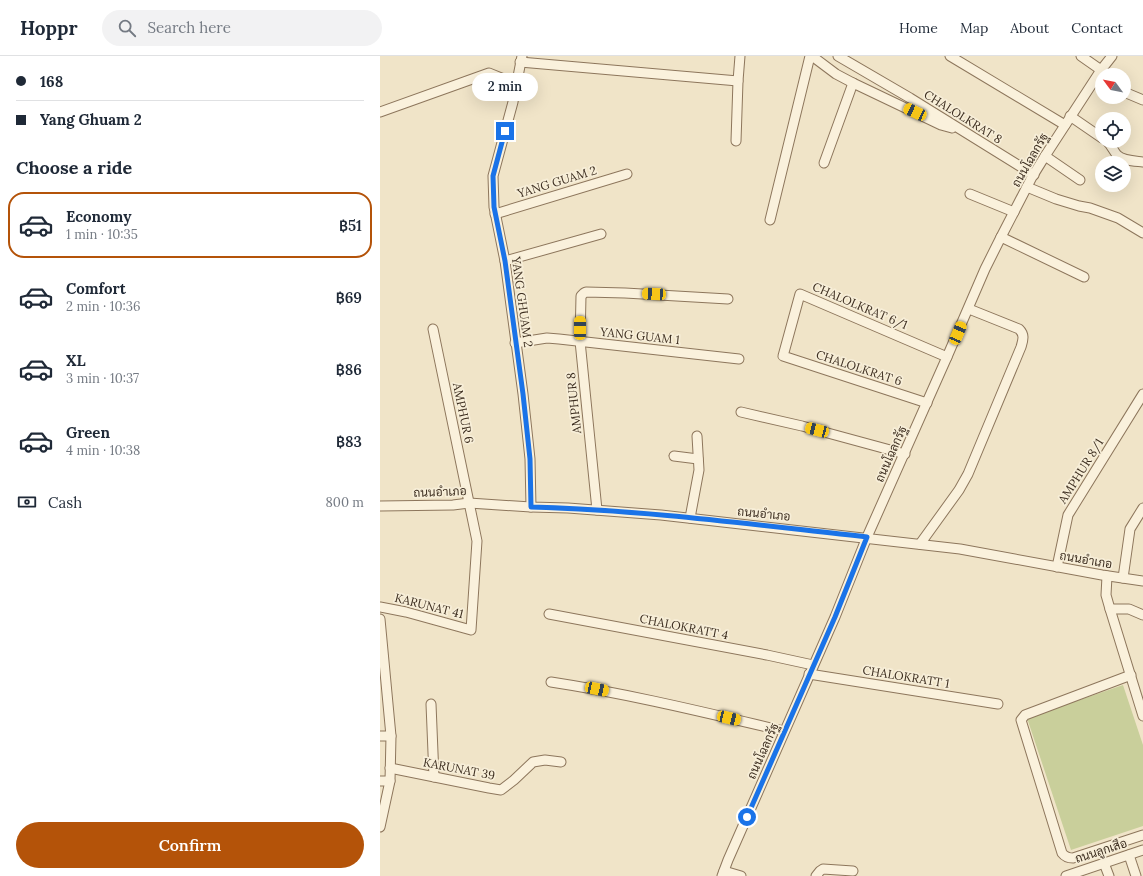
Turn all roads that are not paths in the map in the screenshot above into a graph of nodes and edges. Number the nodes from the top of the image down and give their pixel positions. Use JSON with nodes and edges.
{"nodes":[{"id":1,"x":740,"y":56,"type":"edge"},
{"id":2,"x":811,"y":56,"type":"edge"},
{"id":3,"x":838,"y":56,"type":"edge"},
{"id":4,"x":950,"y":56,"type":"edge"},
{"id":5,"x":1081,"y":56,"type":"edge"},
{"id":6,"x":1112,"y":56,"type":"edge"},
{"id":7,"x":521,"y":59,"type":"edge"},
{"id":8,"x":1098,"y":68,"type":"edge"},
{"id":9,"x":1103,"y":68,"type":"edge"},
{"id":10,"x":738,"y":81,"type":"junction"},
{"id":11,"x":516,"y":84,"type":"junction"},
{"id":12,"x":853,"y":84,"type":"junction"},
{"id":13,"x":1095,"y":86,"type":"edge"},
{"id":14,"x":1131,"y":95,"type":"edge"},
{"id":15,"x":1143,"y":100,"type":"edge"},
{"id":16,"x":380,"y":112,"type":"edge"},
{"id":17,"x":1070,"y":116,"type":"junction"},
{"id":18,"x":1065,"y":125,"type":"junction"},
{"id":19,"x":965,"y":132,"type":"junction"},
{"id":20,"x":1095,"y":133,"type":"edge"},
{"id":21,"x":736,"y":141,"type":"dead end"},
{"id":22,"x":1112,"y":148,"type":"edge"},
{"id":23,"x":1045,"y":156,"type":"junction"},
{"id":24,"x":824,"y":162,"type":"dead end"},
{"id":25,"x":1143,"y":162,"type":"edge"},
{"id":26,"x":627,"y":174,"type":"dead end"},
{"id":27,"x":1034,"y":175,"type":"junction"},
{"id":28,"x":1080,"y":180,"type":"dead end"},
{"id":29,"x":1027,"y":187,"type":"junction"},
{"id":30,"x":970,"y":194,"type":"dead end"},
{"id":31,"x":1014,"y":212,"type":"junction"},
{"id":32,"x":495,"y":214,"type":"junction"},
{"id":33,"x":770,"y":220,"type":"dead end"},
{"id":34,"x":1143,"y":233,"type":"edge"},
{"id":35,"x":601,"y":234,"type":"dead end"},
{"id":36,"x":1001,"y":237,"type":"junction"},
{"id":37,"x":505,"y":261,"type":"junction"},
{"id":38,"x":1084,"y":276,"type":"dead end"},
{"id":39,"x":728,"y":299,"type":"dead end"},
{"id":40,"x":969,"y":309,"type":"junction"},
{"id":41,"x":432,"y":329,"type":"dead end"},
{"id":42,"x":580,"y":342,"type":"junction"},
{"id":43,"x":516,"y":343,"type":"junction"},
{"id":44,"x":783,"y":356,"type":"joint"},
{"id":45,"x":947,"y":357,"type":"junction"},
{"id":46,"x":739,"y":360,"type":"dead end"},
{"id":47,"x":1143,"y":394,"type":"edge"},
{"id":48,"x":927,"y":404,"type":"junction"},
{"id":49,"x":741,"y":412,"type":"dead end"},
{"id":50,"x":697,"y":436,"type":"dead end"},
{"id":51,"x":904,"y":454,"type":"junction"},
{"id":52,"x":674,"y":456,"type":"dead end"},
{"id":53,"x":698,"y":459,"type":"junction"},
{"id":54,"x":469,"y":502,"type":"junction"},
{"id":55,"x":380,"y":506,"type":"edge"},
{"id":56,"x":531,"y":507,"type":"junction"},
{"id":57,"x":1143,"y":508,"type":"edge"},
{"id":58,"x":597,"y":510,"type":"junction"},
{"id":59,"x":690,"y":518,"type":"junction"},
{"id":60,"x":867,"y":537,"type":"junction"},
{"id":61,"x":920,"y":544,"type":"junction"},
{"id":62,"x":1057,"y":567,"type":"junction"},
{"id":63,"x":1107,"y":576,"type":"junction"},
{"id":64,"x":1123,"y":578,"type":"junction"},
{"id":65,"x":1143,"y":581,"type":"edge"},
{"id":66,"x":380,"y":607,"type":"edge"},
{"id":67,"x":1110,"y":609,"type":"junction"},
{"id":68,"x":549,"y":614,"type":"dead end"},
{"id":69,"x":1143,"y":615,"type":"edge"},
{"id":70,"x":380,"y":619,"type":"edge"},
{"id":71,"x":471,"y":630,"type":"joint"},
{"id":72,"x":382,"y":656,"type":"edge"},
{"id":73,"x":813,"y":664,"type":"junction"},
{"id":74,"x":809,"y":674,"type":"junction"},
{"id":75,"x":1131,"y":675,"type":"junction"},
{"id":76,"x":551,"y":682,"type":"dead end"},
{"id":77,"x":431,"y":704,"type":"dead end"},
{"id":78,"x":998,"y":704,"type":"dead end"},
{"id":79,"x":1143,"y":716,"type":"edge"},
{"id":80,"x":784,"y":731,"type":"junction"},
{"id":81,"x":380,"y":736,"type":"edge"},
{"id":82,"x":391,"y":736,"type":"junction"},
{"id":83,"x":561,"y":762,"type":"dead end"},
{"id":84,"x":390,"y":768,"type":"junction"},
{"id":85,"x":434,"y":777,"type":"junction"},
{"id":86,"x":380,"y":781,"type":"edge"},
{"id":87,"x":390,"y":781,"type":"junction"},
{"id":88,"x":380,"y":827,"type":"edge"},
{"id":89,"x":1143,"y":835,"type":"edge"},
{"id":90,"x":1143,"y":850,"type":"edge"},
{"id":91,"x":1129,"y":855,"type":"junction"},
{"id":92,"x":1104,"y":863,"type":"junction"},
{"id":93,"x":853,"y":871,"type":"dead end"},
{"id":94,"x":723,"y":874,"type":"edge"},
{"id":95,"x":1069,"y":875,"type":"edge"},
{"id":96,"x":741,"y":876,"type":"edge"},
{"id":97,"x":816,"y":876,"type":"edge"},
{"id":98,"x":1108,"y":876,"type":"edge"},
{"id":99,"x":1136,"y":876,"type":"edge"}],
"edges":[{"from":1,"to":10,"type":"street"},
{"from":2,"to":12,"type":"street"},
{"from":2,"to":33,"type":"street"},
{"from":3,"to":19,"type":"street","name":"CHALOLKRAT 8"},
{"from":4,"to":18,"type":"street"},
{"from":5,"to":8,"type":"street"},
{"from":6,"to":9,"type":"street","name":"ถนนโฉลกรัฐ"},
{"from":7,"to":10,"type":"street"},
{"from":7,"to":11,"type":"street","name":"YANG GHUAM 2"},
{"from":10,"to":21,"type":"street"},
{"from":11,"to":16,"type":"street"},
{"from":11,"to":32,"type":"street","name":"YANG GHUAM 2"},
{"from":12,"to":19,"type":"street"},
{"from":12,"to":24,"type":"street"},
{"from":13,"to":17,"type":"street","name":"ถนนโฉลกรัฐ"},
{"from":14,"to":15,"type":"street"},
{"from":17,"to":18,"type":"street","name":"ถนนโฉลกรัฐ"},
{"from":17,"to":20,"type":"street"},
{"from":18,"to":23,"type":"street","name":"ถนนโฉลกรัฐ"},
{"from":19,"to":27,"type":"street","name":"CHALOLKRAT 8"},
{"from":22,"to":25,"type":"street"},
{"from":23,"to":27,"type":"street","name":"ถนนโฉลกรัฐ"},
{"from":23,"to":28,"type":"street"},
{"from":26,"to":32,"type":"street","name":"YANG GUAM 2"},
{"from":27,"to":29,"type":"street","name":"ถนนโฉลกรัฐ"},
{"from":29,"to":31,"type":"street","name":"ถนนโฉลกรัฐ"},
{"from":29,"to":34,"type":"street"},
{"from":30,"to":31,"type":"street"},
{"from":31,"to":36,"type":"street","name":"ถนนโฉลกรัฐ"},
{"from":32,"to":37,"type":"street","name":"YANG GHUAM 2"},
{"from":35,"to":37,"type":"street"},
{"from":36,"to":38,"type":"street"},
{"from":36,"to":40,"type":"street","name":"ถนนโฉลกรัฐ"},
{"from":37,"to":43,"type":"street","name":"YANG GHUAM 2"},
{"from":39,"to":42,"type":"street","name":"AMPHUR 8"},
{"from":40,"to":45,"type":"street","name":"ถนนโฉลกรัฐ"},
{"from":40,"to":61,"type":"street"},
{"from":41,"to":54,"type":"street","name":"AMPHUR 6"},
{"from":42,"to":43,"type":"street","name":"YANG GUAM 1"},
{"from":42,"to":46,"type":"street","name":"YANG GUAM 1"},
{"from":42,"to":58,"type":"street","name":"AMPHUR 8"},
{"from":43,"to":56,"type":"street","name":"YANG GHUAM 2"},
{"from":44,"to":45,"type":"street","name":"CHALOLKRAT 6/1"},
{"from":44,"to":48,"type":"street","name":"CHALOLKRAT 6"},
{"from":45,"to":48,"type":"street","name":"ถนนโฉลกรัฐ"},
{"from":47,"to":62,"type":"street","name":"AMPHUR 8/1"},
{"from":48,"to":51,"type":"street","name":"ถนนโฉลกรัฐ"},
{"from":49,"to":51,"type":"street"},
{"from":50,"to":53,"type":"street"},
{"from":51,"to":60,"type":"street","name":"ถนนโฉลกรัฐ"},
{"from":52,"to":53,"type":"street"},
{"from":53,"to":59,"type":"street"},
{"from":54,"to":55,"type":"street","name":"ถนนอำเภอ"},
{"from":54,"to":56,"type":"street","name":"ถนนอำเภอ"},
{"from":54,"to":71,"type":"street","name":"AMPHUR 6"},
{"from":56,"to":58,"type":"street","name":"ถนนอำเภอ"},
{"from":57,"to":64,"type":"street"},
{"from":58,"to":59,"type":"street","name":"ถนนอำเภอ"},
{"from":59,"to":60,"type":"street","name":"ถนนอำเภอ"},
{"from":60,"to":61,"type":"street","name":"ถนนอำเภอ"},
{"from":60,"to":73,"type":"street","name":"ถนนโฉลกรัฐ"},
{"from":61,"to":62,"type":"street","name":"ถนนอำเภอ"},
{"from":62,"to":63,"type":"street","name":"ถนนอำเภอ"},
{"from":63,"to":64,"type":"street","name":"ถนนอำเภอ"},
{"from":63,"to":67,"type":"street"},
{"from":64,"to":65,"type":"street","name":"ถนนอำเภอ"},
{"from":66,"to":71,"type":"street","name":"KARUNAT 41"},
{"from":67,"to":69,"type":"street"},
{"from":67,"to":75,"type":"street"},
{"from":68,"to":73,"type":"street","name":"CHALOKRATT 4"},
{"from":70,"to":72,"type":"street"},
{"from":72,"to":82,"type":"street"},
{"from":73,"to":74,"type":"street","name":"ถนนโฉลกรัฐ"},
{"from":74,"to":78,"type":"street","name":"CHALOKRATT 1"},
{"from":74,"to":80,"type":"street","name":"ถนนโฉลกรัฐ"},
{"from":75,"to":79,"type":"street"},
{"from":75,"to":89,"type":"street"},
{"from":76,"to":80,"type":"street"},
{"from":77,"to":85,"type":"street"},
{"from":80,"to":94,"type":"street","name":"ถนนโฉลกรัฐ"},
{"from":81,"to":82,"type":"street"},
{"from":82,"to":84,"type":"street"},
{"from":83,"to":85,"type":"street","name":"KARUNAT 39"},
{"from":84,"to":85,"type":"street","name":"KARUNAT 39"},
{"from":84,"to":87,"type":"street"},
{"from":86,"to":87,"type":"street"},
{"from":87,"to":88,"type":"street"},
{"from":90,"to":91,"type":"street","name":"ถนนลูกเสือ"},
{"from":91,"to":92,"type":"street","name":"ถนนลูกเสือ"},
{"from":91,"to":99,"type":"street"},
{"from":92,"to":95,"type":"street","name":"ถนนลูกเสือ"},
{"from":92,"to":98,"type":"street"},
{"from":93,"to":97,"type":"street"},
{"from":94,"to":96,"type":"street"}]}
